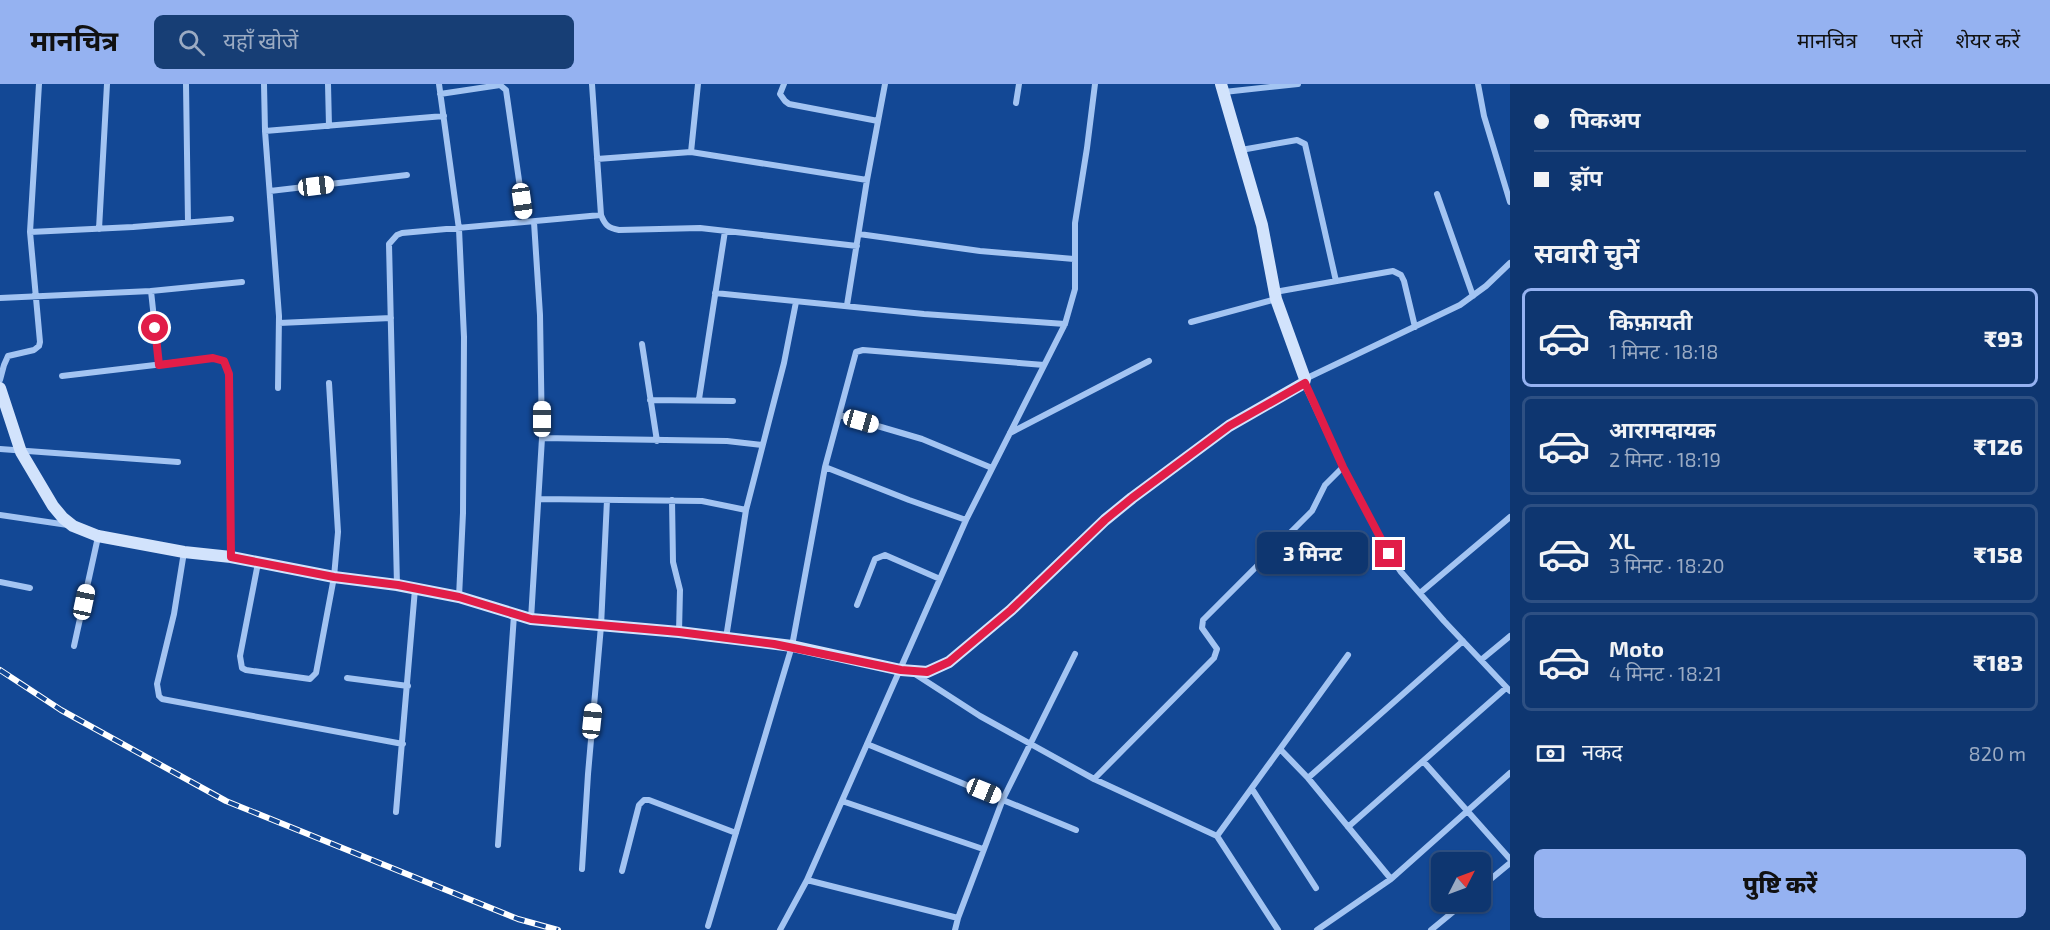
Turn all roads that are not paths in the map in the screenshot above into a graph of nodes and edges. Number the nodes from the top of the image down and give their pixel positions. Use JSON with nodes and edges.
{"nodes":[{"id":1,"x":39,"y":84,"type":"edge"},
{"id":2,"x":107,"y":84,"type":"edge"},
{"id":3,"x":186,"y":84,"type":"edge"},
{"id":4,"x":264,"y":84,"type":"edge"},
{"id":5,"x":328,"y":84,"type":"edge"},
{"id":6,"x":439,"y":84,"type":"edge"},
{"id":7,"x":592,"y":84,"type":"edge"},
{"id":8,"x":698,"y":84,"type":"edge"},
{"id":9,"x":784,"y":84,"type":"edge"},
{"id":10,"x":885,"y":84,"type":"edge"},
{"id":11,"x":1019,"y":84,"type":"edge"},
{"id":12,"x":1095,"y":84,"type":"edge"},
{"id":13,"x":1298,"y":84,"type":"edge"},
{"id":14,"x":1478,"y":84,"type":"edge"},
{"id":15,"x":1222,"y":88,"type":"edge"},
{"id":16,"x":440,"y":94,"type":"junction"},
{"id":17,"x":1016,"y":103,"type":"dead end"},
{"id":18,"x":444,"y":116,"type":"junction"},
{"id":19,"x":878,"y":121,"type":"junction"},
{"id":20,"x":329,"y":126,"type":"junction"},
{"id":21,"x":265,"y":131,"type":"junction"},
{"id":22,"x":1240,"y":150,"type":"junction"},
{"id":23,"x":691,"y":152,"type":"junction"},
{"id":24,"x":597,"y":159,"type":"junction"},
{"id":25,"x":407,"y":175,"type":"dead end"},
{"id":26,"x":867,"y":180,"type":"junction"},
{"id":27,"x":270,"y":191,"type":"junction"},
{"id":28,"x":1437,"y":194,"type":"dead end"},
{"id":29,"x":1510,"y":202,"type":"edge"},
{"id":30,"x":601,"y":215,"type":"junction"},
{"id":31,"x":231,"y":219,"type":"dead end"},
{"id":32,"x":188,"y":222,"type":"junction"},
{"id":33,"x":525,"y":222,"type":"junction"},
{"id":34,"x":534,"y":222,"type":"junction"},
{"id":35,"x":99,"y":229,"type":"junction"},
{"id":36,"x":459,"y":229,"type":"junction"},
{"id":37,"x":725,"y":231,"type":"junction"},
{"id":38,"x":30,"y":232,"type":"junction"},
{"id":39,"x":859,"y":234,"type":"junction"},
{"id":40,"x":856,"y":246,"type":"junction"},
{"id":41,"x":1074,"y":259,"type":"junction"},
{"id":42,"x":1510,"y":263,"type":"edge"},
{"id":43,"x":1336,"y":281,"type":"junction"},
{"id":44,"x":242,"y":282,"type":"dead end"},
{"id":45,"x":151,"y":291,"type":"junction"},
{"id":46,"x":715,"y":293,"type":"junction"},
{"id":47,"x":1276,"y":295,"type":"junction"},
{"id":48,"x":1473,"y":296,"type":"junction"},
{"id":49,"x":36,"y":297,"type":"junction"},
{"id":50,"x":0,"y":298,"type":"edge"},
{"id":51,"x":796,"y":302,"type":"junction"},
{"id":52,"x":847,"y":305,"type":"junction"},
{"id":53,"x":391,"y":318,"type":"junction"},
{"id":54,"x":1191,"y":322,"type":"dead end"},
{"id":55,"x":279,"y":324,"type":"junction"},
{"id":56,"x":1065,"y":324,"type":"junction"},
{"id":57,"x":1416,"y":327,"type":"junction"},
{"id":58,"x":642,"y":344,"type":"dead end"},
{"id":59,"x":1149,"y":361,"type":"dead end"},
{"id":60,"x":159,"y":365,"type":"junction"},
{"id":61,"x":1044,"y":365,"type":"junction"},
{"id":62,"x":62,"y":376,"type":"dead end"},
{"id":63,"x":0,"y":381,"type":"edge"},
{"id":64,"x":1305,"y":381,"type":"junction"},
{"id":65,"x":329,"y":384,"type":"dead end"},
{"id":66,"x":0,"y":388,"type":"edge"},
{"id":67,"x":278,"y":388,"type":"dead end"},
{"id":68,"x":699,"y":399,"type":"junction"},
{"id":69,"x":650,"y":400,"type":"junction"},
{"id":70,"x":733,"y":400,"type":"dead end"},
{"id":71,"x":840,"y":415,"type":"junction"},
{"id":72,"x":1009,"y":433,"type":"junction"},
{"id":73,"x":542,"y":438,"type":"junction"},
{"id":74,"x":657,"y":441,"type":"junction"},
{"id":75,"x":762,"y":445,"type":"junction"},
{"id":76,"x":0,"y":449,"type":"edge"},
{"id":77,"x":21,"y":452,"type":"junction"},
{"id":78,"x":178,"y":462,"type":"dead end"},
{"id":79,"x":825,"y":467,"type":"junction"},
{"id":80,"x":1343,"y":467,"type":"junction"},
{"id":81,"x":992,"y":468,"type":"junction"},
{"id":82,"x":539,"y":499,"type":"junction"},
{"id":83,"x":607,"y":500,"type":"junction"},
{"id":84,"x":672,"y":500,"type":"junction"},
{"id":85,"x":747,"y":510,"type":"junction"},
{"id":86,"x":0,"y":515,"type":"edge"},
{"id":87,"x":1510,"y":517,"type":"edge"},
{"id":88,"x":966,"y":520,"type":"junction"},
{"id":89,"x":73,"y":526,"type":"junction"},
{"id":90,"x":98,"y":536,"type":"junction"},
{"id":91,"x":184,"y":552,"type":"junction"},
{"id":92,"x":231,"y":557,"type":"junction"},
{"id":93,"x":258,"y":563,"type":"junction"},
{"id":94,"x":334,"y":577,"type":"junction"},
{"id":95,"x":940,"y":579,"type":"junction"},
{"id":96,"x":0,"y":582,"type":"edge"},
{"id":97,"x":398,"y":585,"type":"junction"},
{"id":98,"x":30,"y":588,"type":"dead end"},
{"id":99,"x":415,"y":588,"type":"junction"},
{"id":100,"x":1420,"y":593,"type":"junction"},
{"id":101,"x":459,"y":597,"type":"junction"},
{"id":102,"x":856,"y":605,"type":"dead end"},
{"id":103,"x":514,"y":615,"type":"junction"},
{"id":104,"x":531,"y":619,"type":"junction"},
{"id":105,"x":601,"y":626,"type":"junction"},
{"id":106,"x":679,"y":632,"type":"junction"},
{"id":107,"x":1510,"y":636,"type":"edge"},
{"id":108,"x":726,"y":638,"type":"junction"},
{"id":109,"x":1463,"y":641,"type":"junction"},
{"id":110,"x":74,"y":646,"type":"dead end"},
{"id":111,"x":792,"y":646,"type":"junction"},
{"id":112,"x":1075,"y":654,"type":"dead end"},
{"id":113,"x":1348,"y":655,"type":"dead end"},
{"id":114,"x":1481,"y":660,"type":"junction"},
{"id":115,"x":906,"y":671,"type":"junction"},
{"id":116,"x":347,"y":678,"type":"dead end"},
{"id":117,"x":408,"y":686,"type":"junction"},
{"id":118,"x":1508,"y":689,"type":"edge"},
{"id":119,"x":1030,"y":743,"type":"junction"},
{"id":120,"x":403,"y":744,"type":"junction"},
{"id":121,"x":867,"y":744,"type":"junction"},
{"id":122,"x":1281,"y":750,"type":"junction"},
{"id":123,"x":1423,"y":761,"type":"junction"},
{"id":124,"x":1510,"y":773,"type":"edge"},
{"id":125,"x":1308,"y":778,"type":"junction"},
{"id":126,"x":1094,"y":779,"type":"junction"},
{"id":127,"x":1252,"y":789,"type":"junction"},
{"id":128,"x":1003,"y":799,"type":"junction"},
{"id":129,"x":842,"y":801,"type":"junction"},
{"id":130,"x":1467,"y":811,"type":"junction"},
{"id":131,"x":396,"y":812,"type":"dead end"},
{"id":132,"x":1348,"y":826,"type":"junction"},
{"id":133,"x":1076,"y":830,"type":"dead end"},
{"id":134,"x":736,"y":833,"type":"junction"},
{"id":135,"x":1217,"y":836,"type":"junction"},
{"id":136,"x":498,"y":844,"type":"dead end"},
{"id":137,"x":983,"y":849,"type":"junction"},
{"id":138,"x":1510,"y":861,"type":"edge"},
{"id":139,"x":582,"y":869,"type":"dead end"},
{"id":140,"x":622,"y":871,"type":"dead end"},
{"id":141,"x":1491,"y":878,"type":"edge"},
{"id":142,"x":1391,"y":879,"type":"junction"},
{"id":143,"x":807,"y":880,"type":"junction"},
{"id":144,"x":1316,"y":888,"type":"dead end"},
{"id":145,"x":1453,"y":912,"type":"edge"},
{"id":146,"x":958,"y":918,"type":"junction"},
{"id":147,"x":708,"y":926,"type":"dead end"},
{"id":148,"x":780,"y":930,"type":"edge"},
{"id":149,"x":955,"y":930,"type":"edge"},
{"id":150,"x":1278,"y":930,"type":"edge"},
{"id":151,"x":1317,"y":930,"type":"edge"},
{"id":152,"x":1431,"y":930,"type":"edge"}],
"edges":[{"from":1,"to":38,"type":"street"},
{"from":2,"to":35,"type":"street"},
{"from":3,"to":32,"type":"street"},
{"from":4,"to":21,"type":"street"},
{"from":5,"to":20,"type":"street"},
{"from":6,"to":16,"type":"street"},
{"from":7,"to":24,"type":"street"},
{"from":8,"to":23,"type":"street"},
{"from":9,"to":19,"type":"street"},
{"from":10,"to":19,"type":"street"},
{"from":11,"to":17,"type":"street"},
{"from":12,"to":41,"type":"street"},
{"from":13,"to":15,"type":"street"},
{"from":14,"to":29,"type":"street"},
{"from":15,"to":22,"type":"street"},
{"from":16,"to":18,"type":"street"},
{"from":16,"to":33,"type":"street"},
{"from":18,"to":20,"type":"street"},
{"from":18,"to":36,"type":"street"},
{"from":19,"to":26,"type":"street"},
{"from":20,"to":21,"type":"street"},
{"from":21,"to":27,"type":"street"},
{"from":22,"to":43,"type":"street"},
{"from":22,"to":47,"type":"street"},
{"from":23,"to":24,"type":"street"},
{"from":23,"to":26,"type":"street"},
{"from":24,"to":30,"type":"street"},
{"from":25,"to":27,"type":"street"},
{"from":26,"to":39,"type":"street"},
{"from":27,"to":55,"type":"street"},
{"from":28,"to":48,"type":"street"},
{"from":30,"to":34,"type":"street"},
{"from":30,"to":37,"type":"street"},
{"from":31,"to":32,"type":"street"},
{"from":32,"to":35,"type":"street"},
{"from":33,"to":34,"type":"street"},
{"from":33,"to":36,"type":"street"},
{"from":34,"to":73,"type":"street"},
{"from":35,"to":38,"type":"street"},
{"from":36,"to":53,"type":"street"},
{"from":36,"to":101,"type":"street"},
{"from":37,"to":40,"type":"street"},
{"from":37,"to":46,"type":"street"},
{"from":38,"to":49,"type":"street"},
{"from":39,"to":40,"type":"street"},
{"from":39,"to":41,"type":"street"},
{"from":40,"to":52,"type":"street"},
{"from":41,"to":56,"type":"street"},
{"from":42,"to":48,"type":"street"},
{"from":43,"to":47,"type":"street"},
{"from":43,"to":57,"type":"street"},
{"from":44,"to":45,"type":"street"},
{"from":45,"to":49,"type":"street"},
{"from":45,"to":60,"type":"street"},
{"from":46,"to":51,"type":"street"},
{"from":46,"to":68,"type":"street"},
{"from":47,"to":54,"type":"street"},
{"from":47,"to":64,"type":"street"},
{"from":48,"to":57,"type":"street"},
{"from":49,"to":50,"type":"street"},
{"from":49,"to":63,"type":"street"},
{"from":51,"to":52,"type":"street"},
{"from":51,"to":75,"type":"street"},
{"from":52,"to":56,"type":"street"},
{"from":53,"to":55,"type":"street"},
{"from":53,"to":97,"type":"street"},
{"from":55,"to":67,"type":"street"},
{"from":56,"to":61,"type":"street"},
{"from":57,"to":64,"type":"street"},
{"from":58,"to":69,"type":"street"},
{"from":59,"to":72,"type":"street"},
{"from":60,"to":62,"type":"street"},
{"from":60,"to":92,"type":"street"},
{"from":61,"to":71,"type":"street"},
{"from":61,"to":72,"type":"street"},
{"from":64,"to":80,"type":"street"},
{"from":64,"to":115,"type":"street"},
{"from":65,"to":94,"type":"street"},
{"from":66,"to":77,"type":"street"},
{"from":68,"to":69,"type":"street"},
{"from":68,"to":70,"type":"street"},
{"from":69,"to":74,"type":"street"},
{"from":71,"to":79,"type":"street"},
{"from":71,"to":81,"type":"street"},
{"from":72,"to":81,"type":"street"},
{"from":73,"to":74,"type":"street"},
{"from":73,"to":82,"type":"street"},
{"from":74,"to":75,"type":"street"},
{"from":75,"to":85,"type":"street"},
{"from":76,"to":77,"type":"street"},
{"from":77,"to":78,"type":"street"},
{"from":77,"to":89,"type":"street"},
{"from":79,"to":88,"type":"street"},
{"from":79,"to":111,"type":"street"},
{"from":80,"to":100,"type":"street"},
{"from":80,"to":126,"type":"street"},
{"from":81,"to":88,"type":"street"},
{"from":82,"to":83,"type":"street"},
{"from":82,"to":104,"type":"street"},
{"from":83,"to":84,"type":"street"},
{"from":83,"to":105,"type":"street"},
{"from":84,"to":85,"type":"street"},
{"from":84,"to":106,"type":"street"},
{"from":85,"to":108,"type":"street"},
{"from":86,"to":89,"type":"street"},
{"from":87,"to":100,"type":"street"},
{"from":88,"to":95,"type":"street"},
{"from":89,"to":90,"type":"street"},
{"from":90,"to":91,"type":"street"},
{"from":90,"to":110,"type":"street"},
{"from":91,"to":92,"type":"street"},
{"from":91,"to":120,"type":"street"},
{"from":92,"to":93,"type":"street"},
{"from":93,"to":94,"type":"street"},
{"from":93,"to":94,"type":"street"},
{"from":94,"to":97,"type":"street"},
{"from":95,"to":102,"type":"street"},
{"from":95,"to":115,"type":"street"},
{"from":96,"to":98,"type":"street"},
{"from":97,"to":99,"type":"street"},
{"from":99,"to":101,"type":"street"},
{"from":99,"to":117,"type":"street"},
{"from":100,"to":109,"type":"street"},
{"from":101,"to":103,"type":"street"},
{"from":103,"to":104,"type":"street"},
{"from":103,"to":136,"type":"street"},
{"from":104,"to":105,"type":"street"},
{"from":105,"to":106,"type":"street"},
{"from":105,"to":139,"type":"street"},
{"from":106,"to":108,"type":"street"},
{"from":107,"to":114,"type":"street"},
{"from":108,"to":111,"type":"street"},
{"from":109,"to":114,"type":"street"},
{"from":109,"to":125,"type":"street"},
{"from":111,"to":115,"type":"street"},
{"from":111,"to":134,"type":"street"},
{"from":112,"to":119,"type":"street"},
{"from":113,"to":122,"type":"street"},
{"from":114,"to":118,"type":"street"},
{"from":115,"to":119,"type":"street"},
{"from":115,"to":121,"type":"street"},
{"from":116,"to":117,"type":"street"},
{"from":117,"to":120,"type":"street"},
{"from":118,"to":123,"type":"street"},
{"from":119,"to":126,"type":"street"},
{"from":119,"to":128,"type":"street"},
{"from":120,"to":131,"type":"street"},
{"from":121,"to":128,"type":"street"},
{"from":121,"to":129,"type":"street"},
{"from":122,"to":125,"type":"street"},
{"from":122,"to":127,"type":"street"},
{"from":123,"to":130,"type":"street"},
{"from":123,"to":132,"type":"street"},
{"from":124,"to":130,"type":"street"},
{"from":125,"to":132,"type":"street"},
{"from":126,"to":135,"type":"street"},
{"from":127,"to":135,"type":"street"},
{"from":127,"to":144,"type":"street"},
{"from":128,"to":133,"type":"street"},
{"from":128,"to":137,"type":"street"},
{"from":129,"to":137,"type":"street"},
{"from":129,"to":143,"type":"street"},
{"from":130,"to":138,"type":"street"},
{"from":130,"to":142,"type":"street"},
{"from":132,"to":142,"type":"street"},
{"from":134,"to":140,"type":"street"},
{"from":134,"to":147,"type":"street"},
{"from":135,"to":150,"type":"street"},
{"from":137,"to":146,"type":"street"},
{"from":138,"to":141,"type":"street"},
{"from":142,"to":151,"type":"street"},
{"from":143,"to":146,"type":"street"},
{"from":143,"to":148,"type":"street"},
{"from":145,"to":152,"type":"street"},
{"from":146,"to":149,"type":"street"}]}
